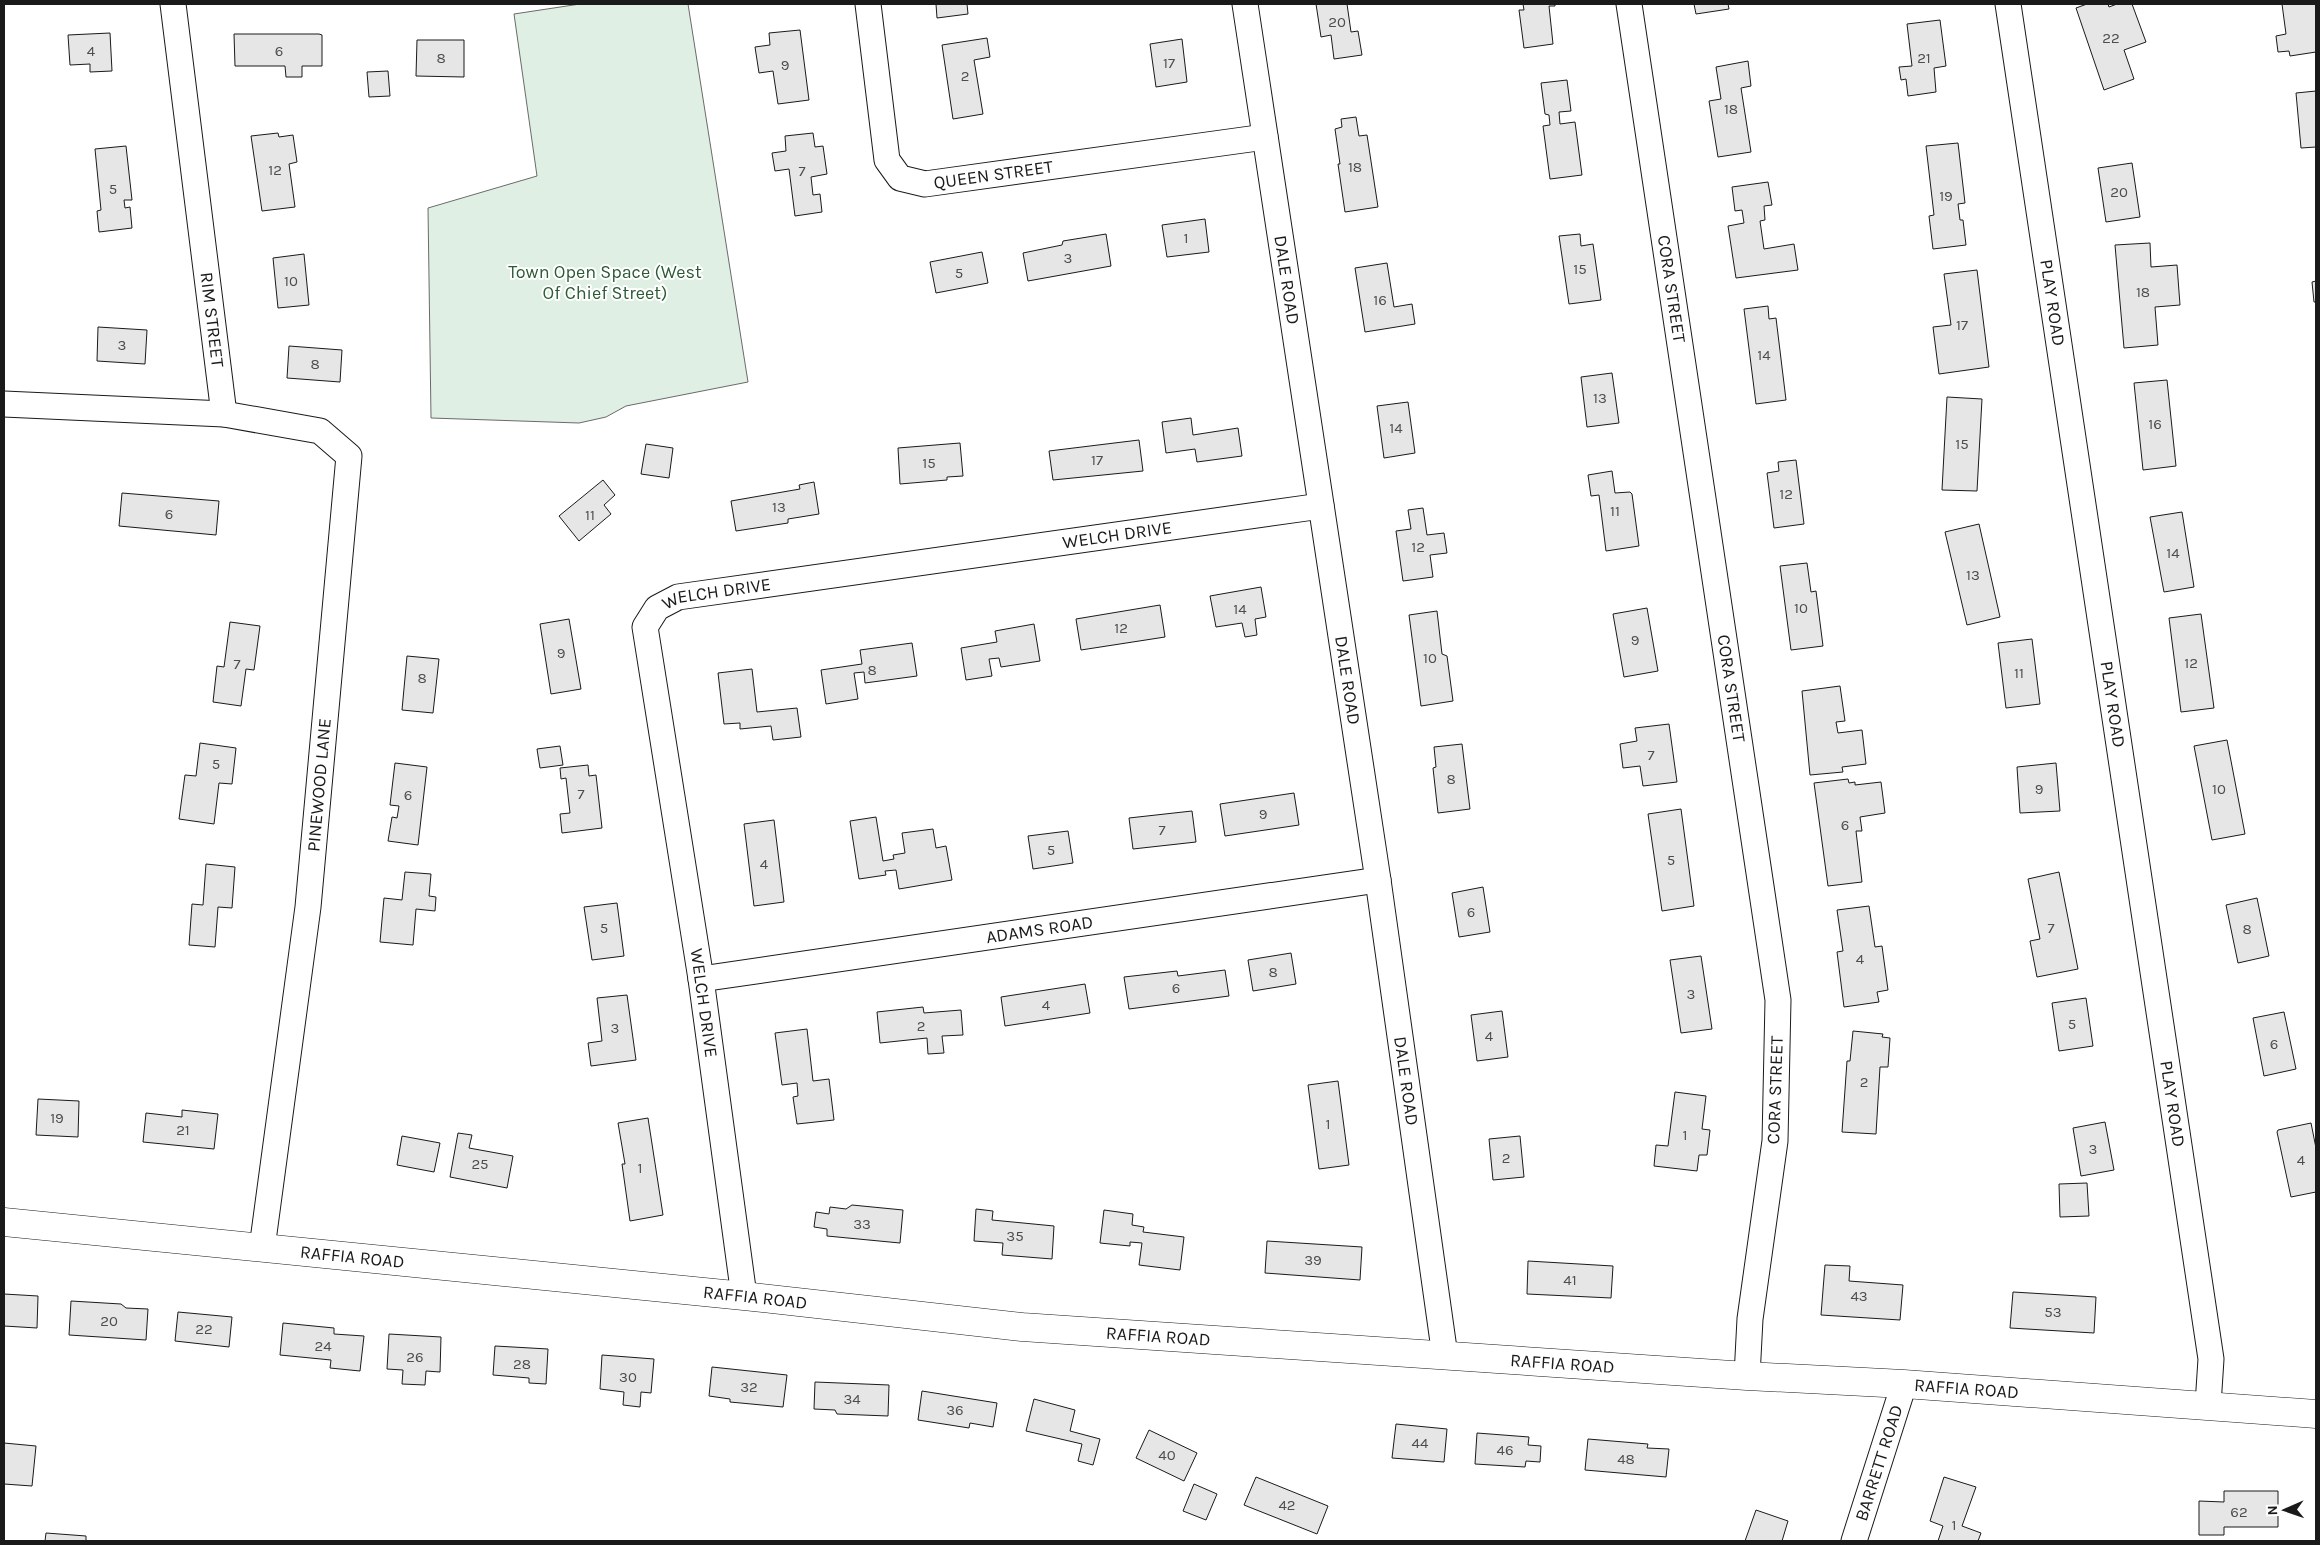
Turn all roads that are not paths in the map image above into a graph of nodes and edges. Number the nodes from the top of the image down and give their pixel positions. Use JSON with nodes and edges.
{"nodes":[{"id":1,"x":173,"y":4,"type":"edge"},
{"id":2,"x":868,"y":4,"type":"edge"},
{"id":3,"x":1245,"y":4,"type":"edge"},
{"id":4,"x":1629,"y":4,"type":"edge"},
{"id":5,"x":2008,"y":4,"type":"edge"},
{"id":6,"x":1265,"y":137,"type":"junction"},
{"id":7,"x":4,"y":404,"type":"edge"},
{"id":8,"x":224,"y":414,"type":"junction"},
{"id":9,"x":1321,"y":506,"type":"junction"},
{"id":10,"x":1378,"y":880,"type":"junction"},
{"id":11,"x":701,"y":979,"type":"junction"},
{"id":12,"x":4,"y":1222,"type":"edge"},
{"id":13,"x":262,"y":1248,"type":"junction"},
{"id":14,"x":744,"y":1296,"type":"junction"},
{"id":15,"x":1445,"y":1356,"type":"junction"},
{"id":16,"x":1747,"y":1376,"type":"junction"},
{"id":17,"x":1904,"y":1384,"type":"junction"},
{"id":18,"x":2208,"y":1405,"type":"junction"},
{"id":19,"x":2316,"y":1414,"type":"edge"},
{"id":20,"x":1854,"y":1541,"type":"edge"}],
"edges":[{"from":1,"to":8,"type":"street","name":"RIM STREET"},
{"from":2,"to":6,"type":"street","name":"QUEEN STREET"},
{"from":3,"to":6,"type":"street","name":"DALE ROAD"},
{"from":4,"to":16,"type":"street","name":"CORA STREET"},
{"from":5,"to":18,"type":"street","name":"PLAY ROAD"},
{"from":6,"to":9,"type":"street","name":"DALE ROAD"},
{"from":7,"to":8,"type":"street"},
{"from":8,"to":13,"type":"street","name":"PINEWOOD LANE"},
{"from":9,"to":10,"type":"street","name":"DALE ROAD"},
{"from":9,"to":11,"type":"street","name":"WELCH DRIVE"},
{"from":10,"to":11,"type":"street","name":"ADAMS ROAD"},
{"from":10,"to":15,"type":"street","name":"DALE ROAD"},
{"from":11,"to":14,"type":"street","name":"WELCH DRIVE"},
{"from":12,"to":13,"type":"main road","name":"RAFFIA ROAD"},
{"from":13,"to":14,"type":"main road","name":"RAFFIA ROAD"},
{"from":14,"to":15,"type":"main road","name":"RAFFIA ROAD"},
{"from":15,"to":16,"type":"main road","name":"RAFFIA ROAD"},
{"from":16,"to":17,"type":"main road","name":"RAFFIA ROAD"},
{"from":17,"to":18,"type":"main road","name":"RAFFIA ROAD"},
{"from":17,"to":20,"type":"street","name":"BARRETT ROAD"},
{"from":18,"to":19,"type":"main road","name":"RAFFIA ROAD"}]}
